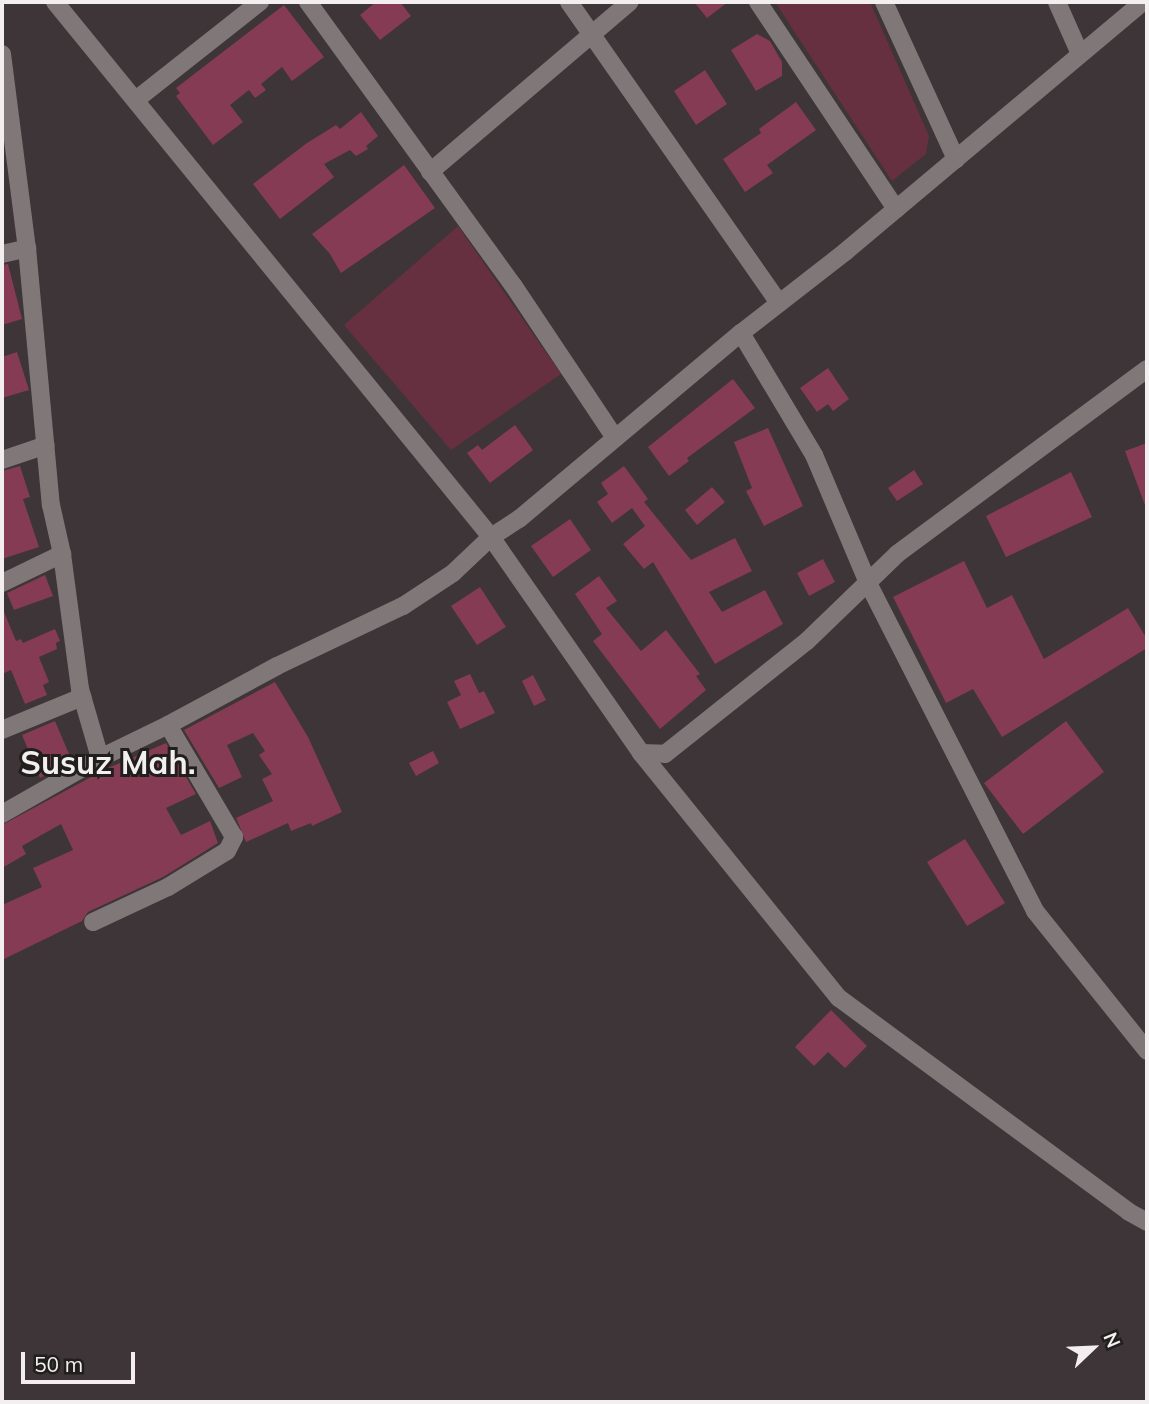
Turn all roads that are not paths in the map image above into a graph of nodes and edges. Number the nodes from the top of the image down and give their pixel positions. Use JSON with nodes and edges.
{"nodes":[{"id":1,"x":55,"y":2,"type":"edge"},
{"id":2,"x":260,"y":2,"type":"edge"},
{"id":3,"x":308,"y":2,"type":"edge"},
{"id":4,"x":569,"y":2,"type":"edge"},
{"id":5,"x":630,"y":2,"type":"edge"},
{"id":6,"x":758,"y":2,"type":"edge"},
{"id":7,"x":884,"y":2,"type":"edge"},
{"id":8,"x":1057,"y":2,"type":"edge"},
{"id":9,"x":1143,"y":2,"type":"edge"},
{"id":10,"x":592,"y":33,"type":"junction"},
{"id":11,"x":2,"y":54,"type":"edge"},
{"id":12,"x":1080,"y":54,"type":"junction"},
{"id":13,"x":137,"y":99,"type":"junction"},
{"id":14,"x":956,"y":159,"type":"junction"},
{"id":15,"x":430,"y":172,"type":"junction"},
{"id":16,"x":896,"y":209,"type":"junction"},
{"id":17,"x":27,"y":248,"type":"junction"},
{"id":18,"x":2,"y":254,"type":"edge"},
{"id":19,"x":779,"y":303,"type":"junction"},
{"id":20,"x":741,"y":333,"type":"junction"},
{"id":21,"x":1147,"y":369,"type":"edge"},
{"id":22,"x":615,"y":438,"type":"junction"},
{"id":23,"x":46,"y":446,"type":"junction"},
{"id":24,"x":2,"y":460,"type":"edge"},
{"id":25,"x":491,"y":537,"type":"junction"},
{"id":26,"x":62,"y":554,"type":"junction"},
{"id":27,"x":2,"y":583,"type":"edge"},
{"id":28,"x":868,"y":583,"type":"junction"},
{"id":29,"x":82,"y":696,"type":"junction"},
{"id":30,"x":168,"y":726,"type":"junction"},
{"id":31,"x":2,"y":730,"type":"edge"},
{"id":32,"x":641,"y":753,"type":"junction"},
{"id":33,"x":100,"y":758,"type":"junction"},
{"id":34,"x":2,"y":814,"type":"edge"},
{"id":35,"x":93,"y":922,"type":"dead end"},
{"id":36,"x":1147,"y":1051,"type":"edge"},
{"id":37,"x":1147,"y":1222,"type":"edge"}],
"edges":[{"from":1,"to":13,"type":"street"},
{"from":2,"to":13,"type":"street"},
{"from":3,"to":15,"type":"street"},
{"from":4,"to":10,"type":"street"},
{"from":5,"to":10,"type":"street"},
{"from":6,"to":16,"type":"street"},
{"from":7,"to":14,"type":"street"},
{"from":8,"to":12,"type":"street"},
{"from":9,"to":12,"type":"street"},
{"from":10,"to":15,"type":"street"},
{"from":10,"to":19,"type":"street"},
{"from":11,"to":17,"type":"street"},
{"from":12,"to":14,"type":"street"},
{"from":13,"to":25,"type":"street"},
{"from":14,"to":16,"type":"street"},
{"from":15,"to":22,"type":"street"},
{"from":16,"to":19,"type":"street"},
{"from":17,"to":18,"type":"street"},
{"from":17,"to":23,"type":"street"},
{"from":19,"to":20,"type":"street"},
{"from":20,"to":22,"type":"street"},
{"from":20,"to":28,"type":"street"},
{"from":21,"to":28,"type":"street"},
{"from":22,"to":25,"type":"street"},
{"from":23,"to":24,"type":"street"},
{"from":23,"to":26,"type":"street"},
{"from":25,"to":30,"type":"street"},
{"from":25,"to":32,"type":"street"},
{"from":26,"to":27,"type":"street"},
{"from":26,"to":29,"type":"street"},
{"from":28,"to":32,"type":"street"},
{"from":28,"to":36,"type":"street"},
{"from":29,"to":31,"type":"street"},
{"from":29,"to":33,"type":"street"},
{"from":30,"to":33,"type":"street"},
{"from":30,"to":35,"type":"street"},
{"from":32,"to":37,"type":"street"},
{"from":33,"to":34,"type":"street"}]}
